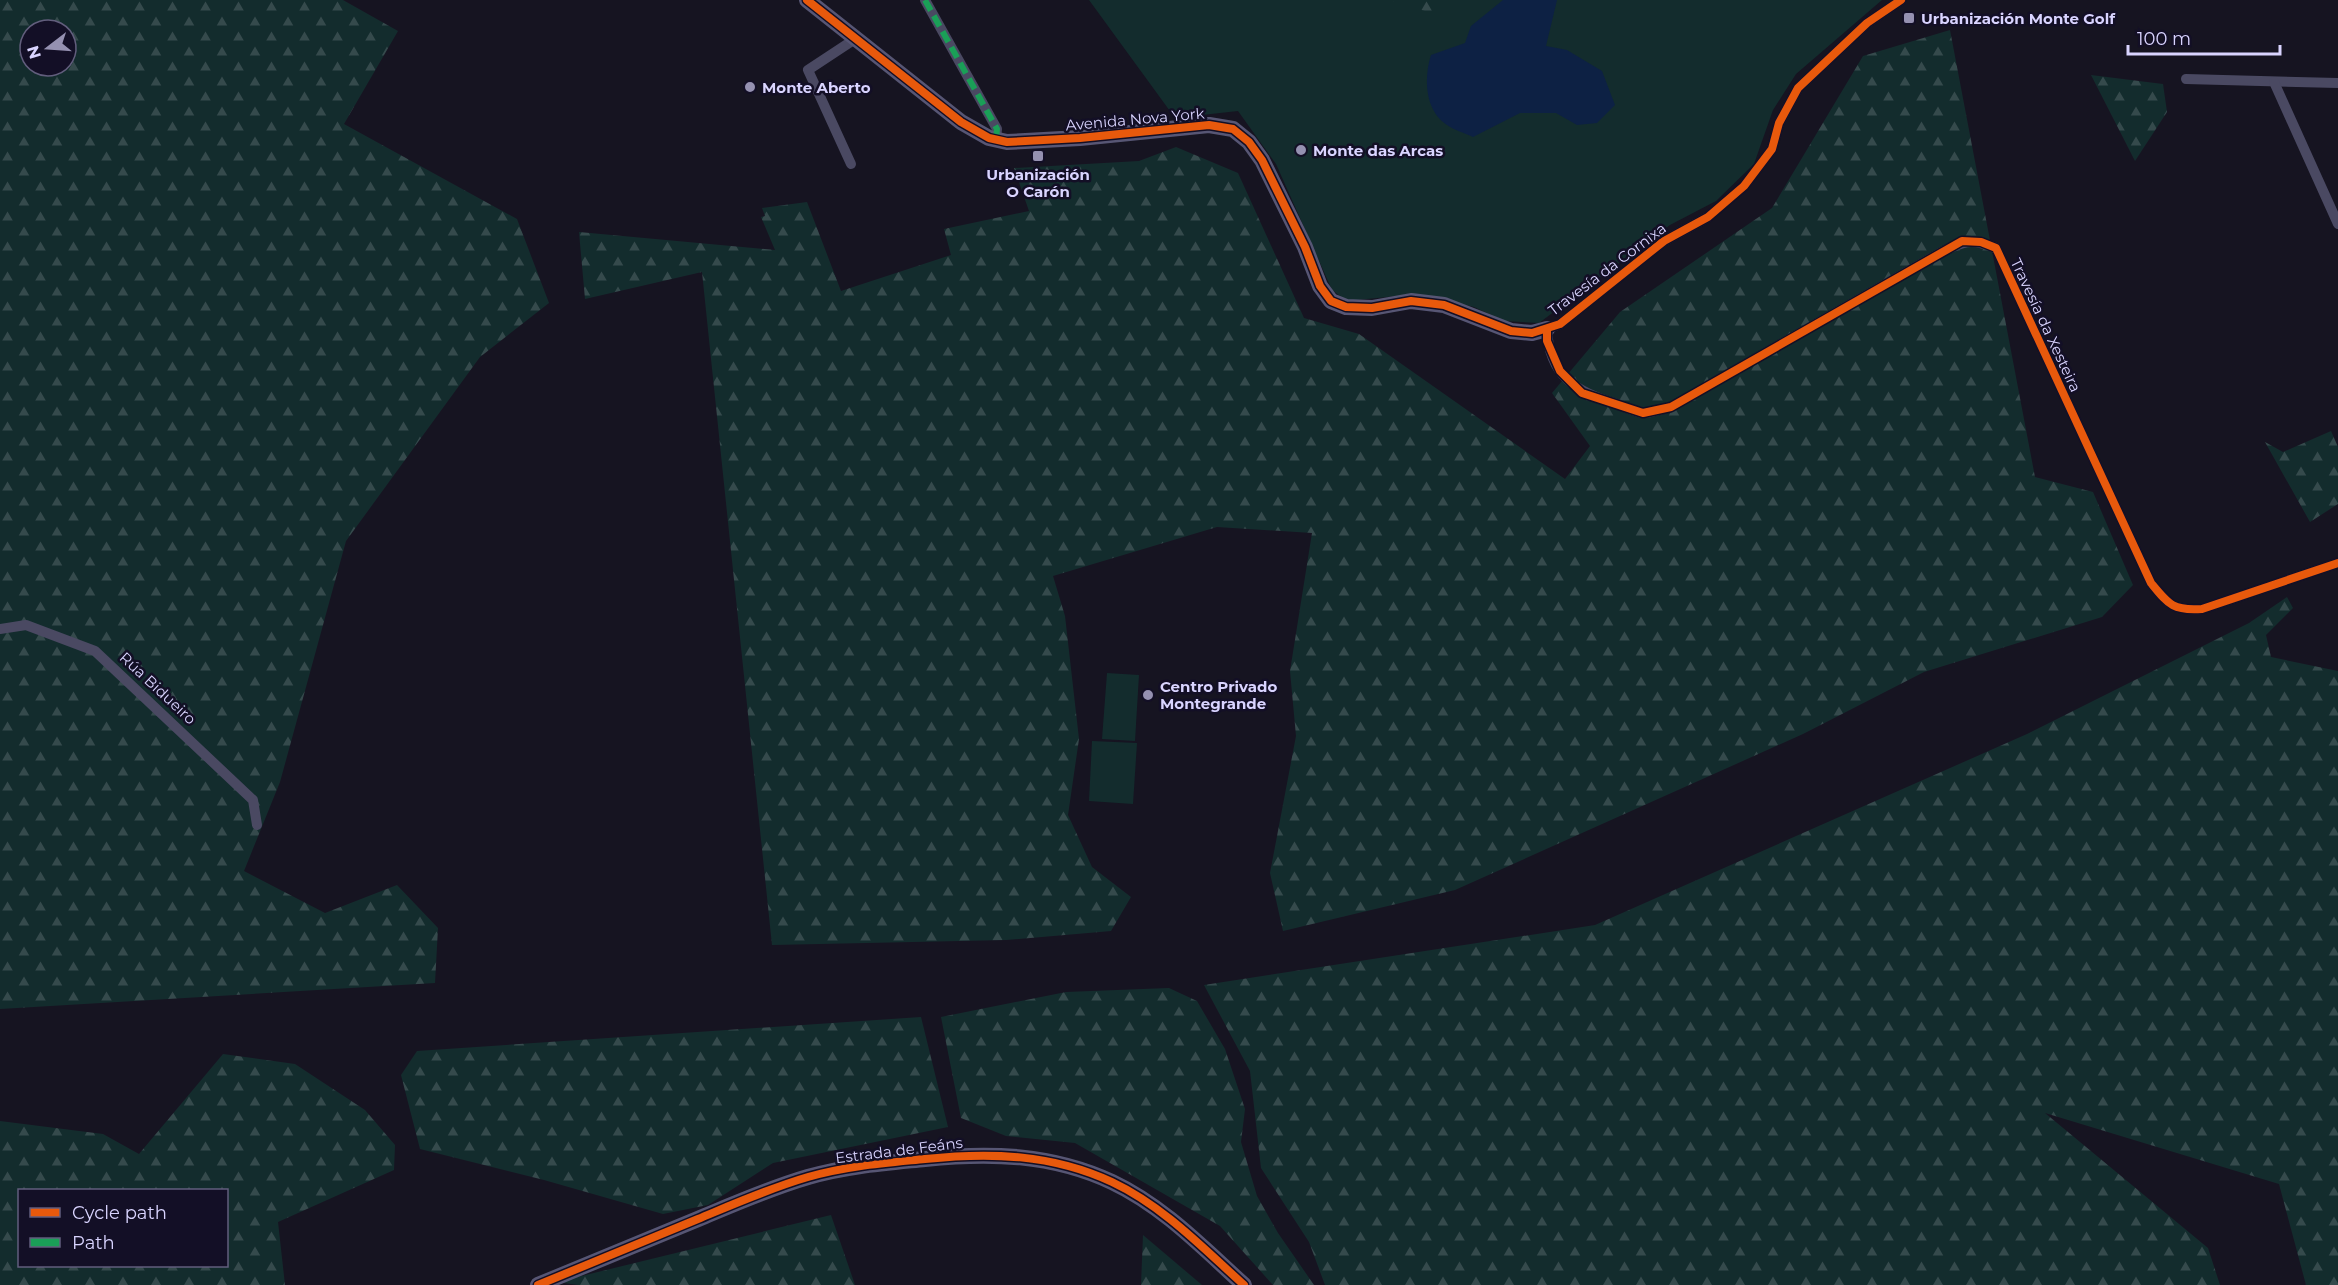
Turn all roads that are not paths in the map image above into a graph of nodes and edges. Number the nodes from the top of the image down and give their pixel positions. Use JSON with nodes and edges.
{"nodes":[{"id":1,"x":807,"y":0,"type":"edge"},
{"id":2,"x":925,"y":0,"type":"edge"},
{"id":3,"x":1901,"y":0,"type":"edge"},
{"id":4,"x":855,"y":39,"type":"junction"},
{"id":5,"x":2186,"y":79,"type":"dead end"},
{"id":6,"x":2274,"y":82,"type":"junction"},
{"id":7,"x":2338,"y":83,"type":"edge"},
{"id":8,"x":996,"y":139,"type":"junction"},
{"id":9,"x":851,"y":164,"type":"dead end"},
{"id":10,"x":2338,"y":224,"type":"edge"},
{"id":11,"x":1547,"y":329,"type":"junction"},
{"id":12,"x":2338,"y":563,"type":"edge"},
{"id":13,"x":0,"y":628,"type":"edge"},
{"id":14,"x":257,"y":825,"type":"dead end"},
{"id":15,"x":538,"y":1285,"type":"edge"},
{"id":16,"x":1244,"y":1285,"type":"edge"}],
"edges":[{"from":1,"to":4,"type":"street","name":"Avenida Nova York"},
{"from":2,"to":8,"type":"street"},
{"from":3,"to":11,"type":"street","name":"Travesía da Cornixa"},
{"from":4,"to":8,"type":"street","name":"Avenida Nova York"},
{"from":4,"to":9,"type":"street"},
{"from":5,"to":6,"type":"street"},
{"from":6,"to":7,"type":"street"},
{"from":6,"to":10,"type":"street"},
{"from":8,"to":11,"type":"street","name":"Avenida Nova York"},
{"from":11,"to":12,"type":"street","name":"Travesía da Xesteira"},
{"from":13,"to":14,"type":"street","name":"Rúa Bidueiro"},
{"from":15,"to":16,"type":"street","name":"Estrada de Feáns"}]}
